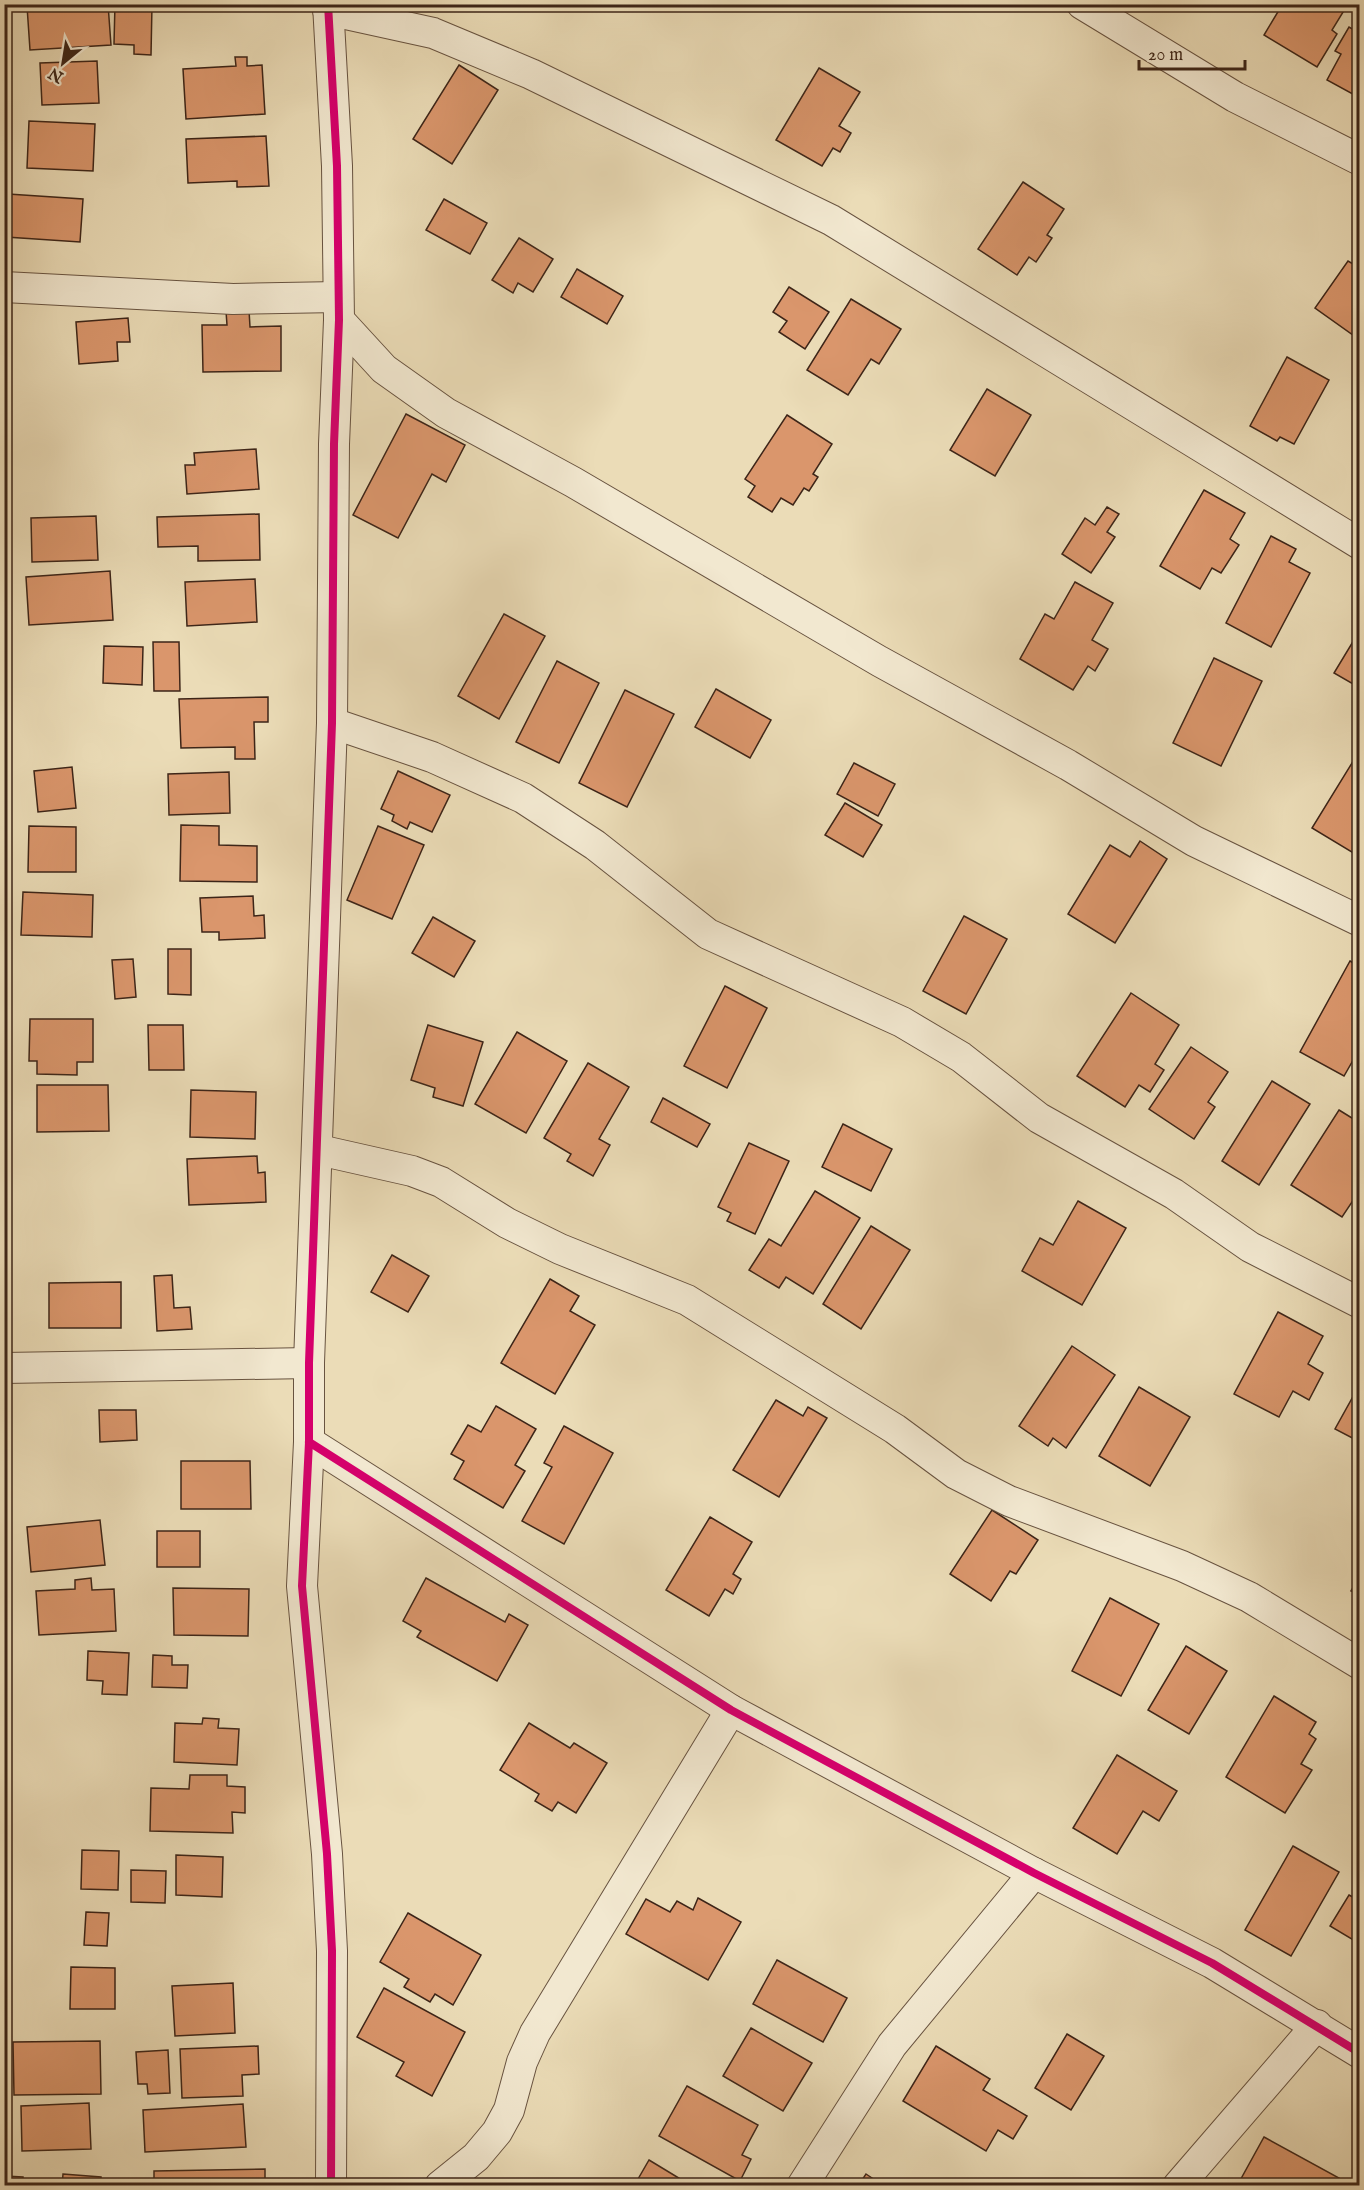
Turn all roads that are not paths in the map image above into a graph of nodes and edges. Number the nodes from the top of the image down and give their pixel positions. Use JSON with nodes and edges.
{"nodes":[{"id":1,"x":1083,"y":4,"type":"edge"},
{"id":2,"x":328,"y":7,"type":"edge"},
{"id":3,"x":1359,"y":160,"type":"edge"},
{"id":4,"x":4,"y":287,"type":"edge"},
{"id":5,"x":339,"y":308,"type":"junction"},
{"id":6,"x":1359,"y":544,"type":"edge"},
{"id":7,"x":332,"y":723,"type":"junction"},
{"id":8,"x":1359,"y":921,"type":"edge"},
{"id":9,"x":319,"y":1150,"type":"junction"},
{"id":10,"x":1359,"y":1303,"type":"edge"},
{"id":11,"x":309,"y":1363,"type":"junction"},
{"id":12,"x":4,"y":1368,"type":"edge"},
{"id":13,"x":309,"y":1442,"type":"junction"},
{"id":14,"x":1359,"y":1664,"type":"edge"},
{"id":15,"x":731,"y":1710,"type":"junction"},
{"id":16,"x":1034,"y":1873,"type":"junction"},
{"id":17,"x":1317,"y":2025,"type":"junction"},
{"id":18,"x":1359,"y":2053,"type":"edge"},
{"id":19,"x":331,"y":2186,"type":"edge"},
{"id":20,"x":440,"y":2186,"type":"edge"},
{"id":21,"x":802,"y":2186,"type":"edge"},
{"id":22,"x":1178,"y":2186,"type":"edge"}],
"edges":[{"from":1,"to":3,"type":"street"},
{"from":2,"to":5,"type":"street"},
{"from":2,"to":6,"type":"street"},
{"from":4,"to":5,"type":"street"},
{"from":5,"to":7,"type":"street"},
{"from":5,"to":8,"type":"street"},
{"from":7,"to":9,"type":"street"},
{"from":7,"to":10,"type":"street"},
{"from":9,"to":11,"type":"street"},
{"from":9,"to":14,"type":"street"},
{"from":11,"to":12,"type":"street"},
{"from":11,"to":13,"type":"street"},
{"from":13,"to":15,"type":"street"},
{"from":13,"to":19,"type":"street"},
{"from":15,"to":16,"type":"street"},
{"from":15,"to":20,"type":"street"},
{"from":16,"to":17,"type":"street"},
{"from":16,"to":21,"type":"street"},
{"from":17,"to":18,"type":"street"},
{"from":17,"to":22,"type":"street"}]}
